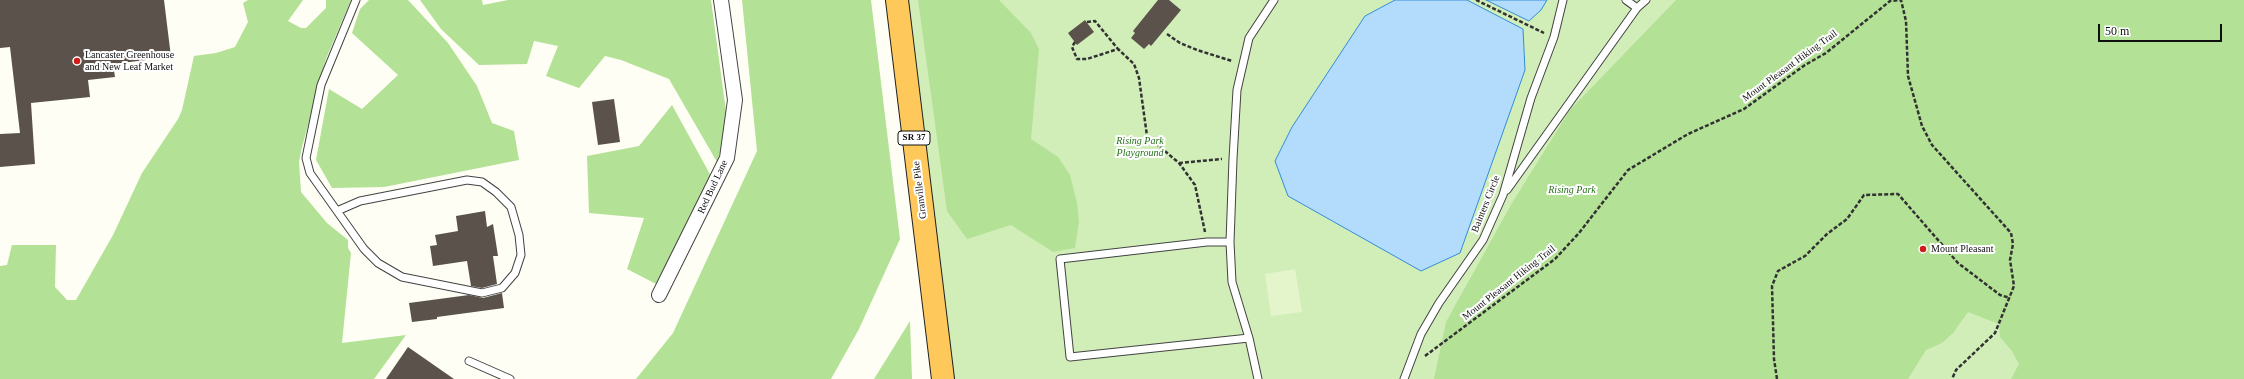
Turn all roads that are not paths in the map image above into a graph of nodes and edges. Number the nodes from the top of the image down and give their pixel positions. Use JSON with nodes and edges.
{"nodes":[{"id":1,"x":356,"y":0,"type":"edge"},
{"id":2,"x":721,"y":0,"type":"edge"},
{"id":3,"x":897,"y":0,"type":"edge"},
{"id":4,"x":1274,"y":0,"type":"edge"},
{"id":5,"x":1563,"y":0,"type":"edge"},
{"id":6,"x":1626,"y":0,"type":"edge"},
{"id":7,"x":1646,"y":0,"type":"edge"},
{"id":8,"x":1637,"y":8,"type":"junction"},
{"id":9,"x":1503,"y":195,"type":"junction"},
{"id":10,"x":337,"y":211,"type":"junction"},
{"id":11,"x":1230,"y":242,"type":"junction"},
{"id":12,"x":659,"y":295,"type":"dead end"},
{"id":13,"x":1249,"y":338,"type":"junction"},
{"id":14,"x":469,"y":361,"type":"dead end"},
{"id":15,"x":510,"y":379,"type":"edge"},
{"id":16,"x":943,"y":379,"type":"edge"},
{"id":17,"x":1258,"y":379,"type":"edge"},
{"id":18,"x":1404,"y":379,"type":"edge"}],
"edges":[{"from":1,"to":10,"type":"lane"},
{"from":2,"to":12,"type":"street","name":"Red Bud Lane"},
{"from":3,"to":16,"type":"highway","name":"Granville Pike","number":"SR 37"},
{"from":4,"to":11,"type":"lane"},
{"from":5,"to":9,"type":"lane","name":"Bainters Circle"},
{"from":6,"to":8,"type":"lane"},
{"from":7,"to":8,"type":"lane"},
{"from":8,"to":9,"type":"lane"},
{"from":9,"to":18,"type":"lane","name":"Bainters Circle"},
{"from":10,"to":10,"type":"lane"},
{"from":11,"to":13,"type":"lane"},
{"from":11,"to":13,"type":"lane"},
{"from":13,"to":17,"type":"lane"},
{"from":14,"to":15,"type":"lane"}]}
